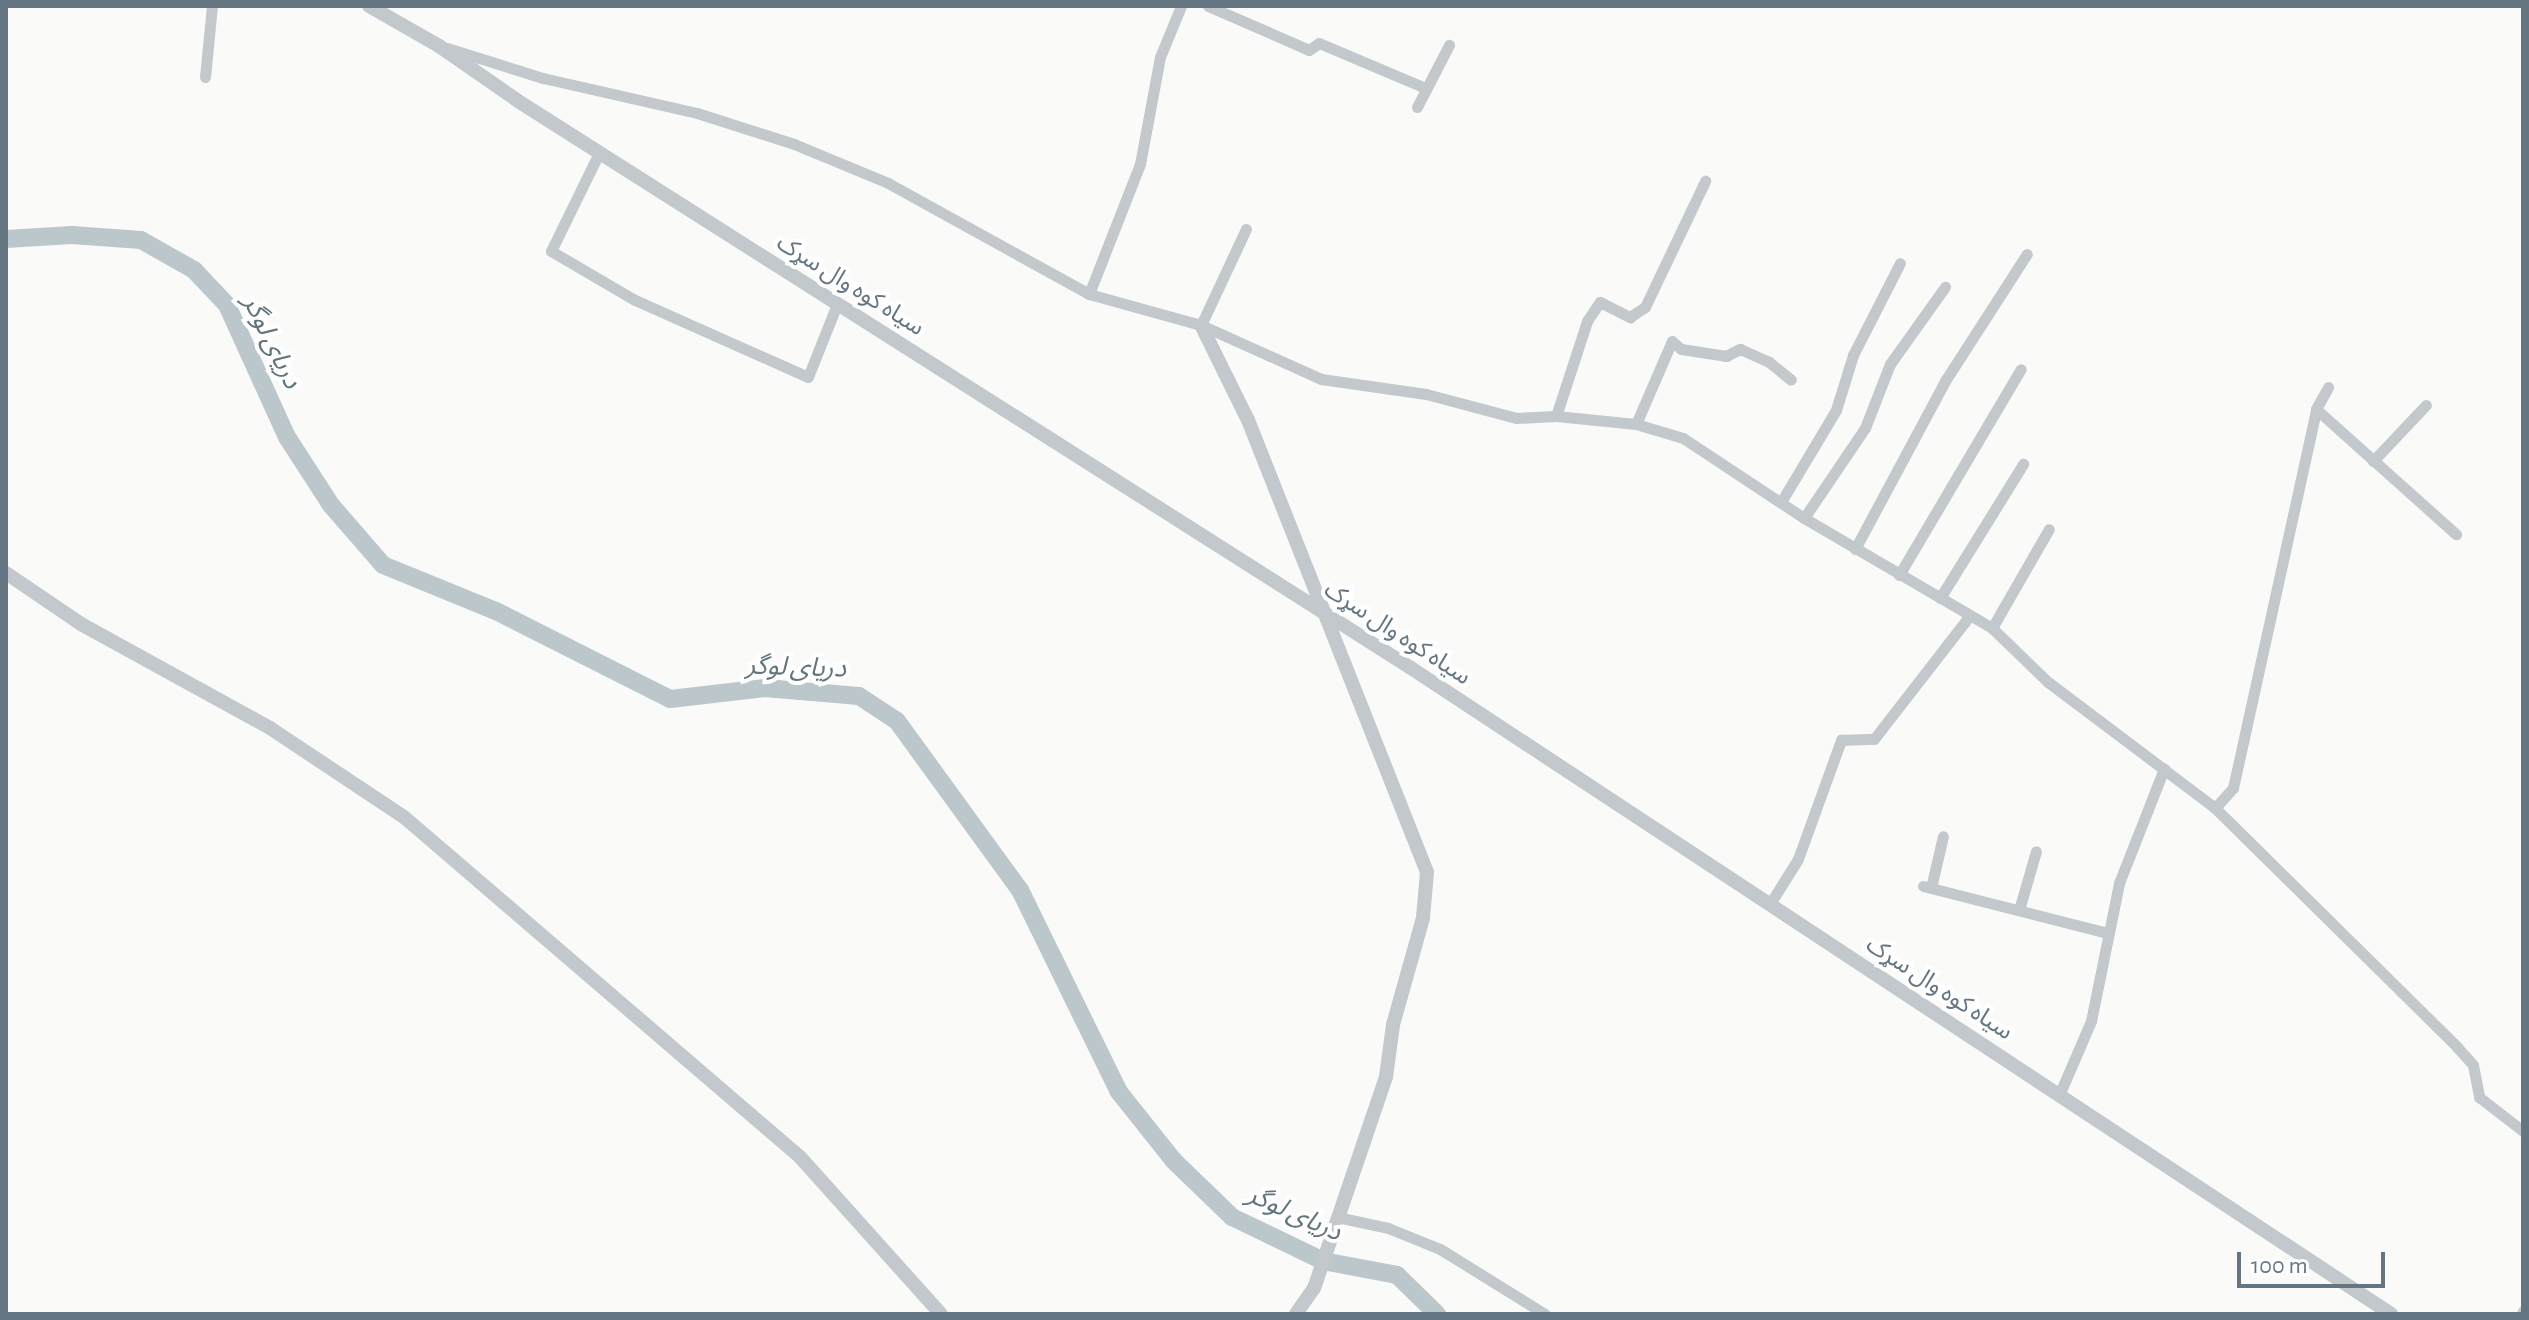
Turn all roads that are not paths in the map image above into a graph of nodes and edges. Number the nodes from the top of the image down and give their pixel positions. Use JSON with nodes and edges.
{"nodes":[{"id":1,"x":212,"y":6,"type":"edge"},
{"id":2,"x":369,"y":6,"type":"edge"},
{"id":3,"x":1181,"y":6,"type":"edge"},
{"id":4,"x":1208,"y":6,"type":"edge"},
{"id":5,"x":1449,"y":45,"type":"dead end"},
{"id":6,"x":439,"y":46,"type":"junction"},
{"id":7,"x":205,"y":77,"type":"dead end"},
{"id":8,"x":1423,"y":87,"type":"junction"},
{"id":9,"x":1417,"y":107,"type":"dead end"},
{"id":10,"x":599,"y":153,"type":"junction"},
{"id":11,"x":1705,"y":181,"type":"dead end"},
{"id":12,"x":1246,"y":229,"type":"dead end"},
{"id":13,"x":2027,"y":254,"type":"dead end"},
{"id":14,"x":1900,"y":263,"type":"dead end"},
{"id":15,"x":1945,"y":287,"type":"dead end"},
{"id":16,"x":1089,"y":294,"type":"junction"},
{"id":17,"x":837,"y":304,"type":"junction"},
{"id":18,"x":1201,"y":325,"type":"junction"},
{"id":19,"x":2021,"y":369,"type":"dead end"},
{"id":20,"x":1791,"y":380,"type":"dead end"},
{"id":21,"x":2328,"y":387,"type":"dead end"},
{"id":22,"x":2426,"y":405,"type":"dead end"},
{"id":23,"x":2316,"y":409,"type":"junction"},
{"id":24,"x":1556,"y":416,"type":"junction"},
{"id":25,"x":1636,"y":424,"type":"junction"},
{"id":26,"x":2373,"y":461,"type":"junction"},
{"id":27,"x":2023,"y":464,"type":"dead end"},
{"id":28,"x":1781,"y":502,"type":"junction"},
{"id":29,"x":1804,"y":518,"type":"junction"},
{"id":30,"x":2049,"y":529,"type":"dead end"},
{"id":31,"x":2456,"y":534,"type":"dead end"},
{"id":32,"x":1855,"y":549,"type":"junction"},
{"id":33,"x":6,"y":573,"type":"edge"},
{"id":34,"x":1899,"y":575,"type":"junction"},
{"id":35,"x":1940,"y":598,"type":"junction"},
{"id":36,"x":1325,"y":613,"type":"junction"},
{"id":37,"x":1968,"y":618,"type":"junction"},
{"id":38,"x":1992,"y":628,"type":"junction"},
{"id":39,"x":2164,"y":769,"type":"junction"},
{"id":40,"x":2215,"y":808,"type":"junction"},
{"id":41,"x":1943,"y":836,"type":"dead end"},
{"id":42,"x":2036,"y":851,"type":"dead end"},
{"id":43,"x":1770,"y":904,"type":"junction"},
{"id":44,"x":2019,"y":910,"type":"junction"},
{"id":45,"x":2108,"y":933,"type":"junction"},
{"id":46,"x":2060,"y":1093,"type":"junction"},
{"id":47,"x":2523,"y":1131,"type":"edge"},
{"id":48,"x":1337,"y":1217,"type":"junction"},
{"id":49,"x":941,"y":1314,"type":"edge"},
{"id":50,"x":1296,"y":1314,"type":"edge"},
{"id":51,"x":1545,"y":1314,"type":"edge"},
{"id":52,"x":2391,"y":1314,"type":"edge"}],
"edges":[{"from":1,"to":7,"type":"street"},
{"from":2,"to":6,"type":"street","name":"سیاه کوه وال سړک"},
{"from":3,"to":16,"type":"street"},
{"from":4,"to":8,"type":"street"},
{"from":5,"to":8,"type":"street"},
{"from":6,"to":10,"type":"street","name":"سیاه کوه وال سړک"},
{"from":6,"to":16,"type":"street"},
{"from":8,"to":9,"type":"street"},
{"from":10,"to":17,"type":"street","name":"سیاه کوه وال سړک"},
{"from":10,"to":17,"type":"street"},
{"from":11,"to":24,"type":"street"},
{"from":12,"to":18,"type":"street"},
{"from":13,"to":32,"type":"street"},
{"from":14,"to":28,"type":"street"},
{"from":15,"to":29,"type":"street"},
{"from":16,"to":18,"type":"street"},
{"from":17,"to":36,"type":"street","name":"سیاه کوه وال سړک"},
{"from":18,"to":24,"type":"street"},
{"from":18,"to":36,"type":"street"},
{"from":19,"to":34,"type":"street"},
{"from":20,"to":25,"type":"street"},
{"from":21,"to":23,"type":"street"},
{"from":22,"to":26,"type":"street"},
{"from":23,"to":26,"type":"street"},
{"from":23,"to":40,"type":"street"},
{"from":24,"to":25,"type":"street"},
{"from":25,"to":28,"type":"street"},
{"from":26,"to":31,"type":"street"},
{"from":27,"to":35,"type":"street"},
{"from":28,"to":29,"type":"street"},
{"from":29,"to":32,"type":"street"},
{"from":30,"to":38,"type":"street"},
{"from":32,"to":34,"type":"street"},
{"from":33,"to":49,"type":"street"},
{"from":34,"to":35,"type":"street"},
{"from":35,"to":37,"type":"street"},
{"from":36,"to":43,"type":"street","name":"سیاه کوه وال سړک"},
{"from":36,"to":48,"type":"street"},
{"from":37,"to":38,"type":"street"},
{"from":37,"to":43,"type":"street"},
{"from":38,"to":39,"type":"street"},
{"from":39,"to":40,"type":"street"},
{"from":39,"to":45,"type":"street"},
{"from":40,"to":47,"type":"street"},
{"from":41,"to":44,"type":"street"},
{"from":42,"to":44,"type":"street"},
{"from":43,"to":46,"type":"street","name":"سیاه کوه وال سړک"},
{"from":44,"to":45,"type":"street"},
{"from":45,"to":46,"type":"street"},
{"from":46,"to":52,"type":"street","name":"سیاه کوه وال سړک"},
{"from":48,"to":50,"type":"street"},
{"from":48,"to":51,"type":"street"}]}
